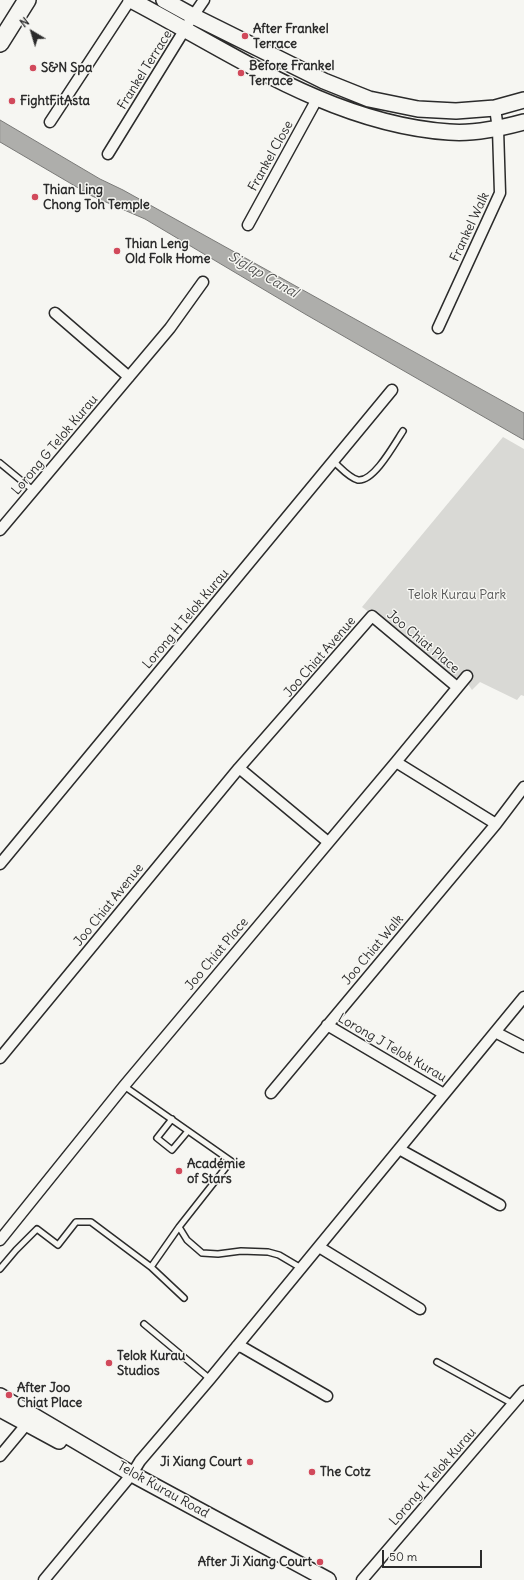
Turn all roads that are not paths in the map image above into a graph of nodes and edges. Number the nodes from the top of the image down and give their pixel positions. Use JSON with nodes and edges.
{"nodes":[{"id":1,"x":27,"y":0,"type":"edge"},
{"id":2,"x":130,"y":0,"type":"edge"},
{"id":3,"x":164,"y":0,"type":"edge"},
{"id":4,"x":204,"y":0,"type":"edge"},
{"id":5,"x":189,"y":22,"type":"junction"},
{"id":6,"x":0,"y":43,"type":"edge"},
{"id":7,"x":318,"y":99,"type":"junction"},
{"id":8,"x":524,"y":100,"type":"edge"},
{"id":9,"x":495,"y":108,"type":"junction"},
{"id":10,"x":50,"y":122,"type":"dead end"},
{"id":11,"x":524,"y":122,"type":"edge"},
{"id":12,"x":498,"y":129,"type":"junction"},
{"id":13,"x":108,"y":154,"type":"dead end"},
{"id":14,"x":248,"y":225,"type":"dead end"},
{"id":15,"x":203,"y":282,"type":"dead end"},
{"id":16,"x":55,"y":314,"type":"dead end"},
{"id":17,"x":438,"y":328,"type":"dead end"},
{"id":18,"x":130,"y":377,"type":"junction"},
{"id":19,"x":392,"y":390,"type":"dead end"},
{"id":20,"x":403,"y":431,"type":"dead end"},
{"id":21,"x":333,"y":461,"type":"junction"},
{"id":22,"x":0,"y":463,"type":"edge"},
{"id":23,"x":34,"y":491,"type":"junction"},
{"id":24,"x":0,"y":530,"type":"edge"},
{"id":25,"x":372,"y":616,"type":"joint"},
{"id":26,"x":396,"y":762,"type":"junction"},
{"id":27,"x":239,"y":768,"type":"junction"},
{"id":28,"x":524,"y":787,"type":"edge"},
{"id":29,"x":496,"y":824,"type":"junction"},
{"id":30,"x":328,"y":842,"type":"junction"},
{"id":31,"x":0,"y":864,"type":"edge"},
{"id":32,"x":524,"y":997,"type":"edge"},
{"id":33,"x":327,"y":1025,"type":"junction"},
{"id":34,"x":495,"y":1032,"type":"junction"},
{"id":35,"x":524,"y":1047,"type":"edge"},
{"id":36,"x":0,"y":1058,"type":"edge"},
{"id":37,"x":124,"y":1086,"type":"junction"},
{"id":38,"x":271,"y":1093,"type":"dead end"},
{"id":39,"x":444,"y":1094,"type":"junction"},
{"id":40,"x":172,"y":1119,"type":"junction"},
{"id":41,"x":188,"y":1131,"type":"junction"},
{"id":42,"x":400,"y":1149,"type":"junction"},
{"id":43,"x":500,"y":1205,"type":"dead end"},
{"id":44,"x":179,"y":1227,"type":"junction"},
{"id":45,"x":0,"y":1240,"type":"edge"},
{"id":46,"x":319,"y":1247,"type":"junction"},
{"id":47,"x":150,"y":1267,"type":"junction"},
{"id":48,"x":301,"y":1268,"type":"junction"},
{"id":49,"x":0,"y":1269,"type":"edge"},
{"id":50,"x":184,"y":1298,"type":"dead end"},
{"id":51,"x":420,"y":1309,"type":"dead end"},
{"id":52,"x":144,"y":1324,"type":"dead end"},
{"id":53,"x":237,"y":1346,"type":"junction"},
{"id":54,"x":437,"y":1362,"type":"dead end"},
{"id":55,"x":210,"y":1379,"type":"junction"},
{"id":56,"x":524,"y":1391,"type":"edge"},
{"id":57,"x":0,"y":1396,"type":"edge"},
{"id":58,"x":327,"y":1396,"type":"dead end"},
{"id":59,"x":513,"y":1404,"type":"junction"},
{"id":60,"x":0,"y":1409,"type":"edge"},
{"id":61,"x":31,"y":1420,"type":"junction"},
{"id":62,"x":0,"y":1456,"type":"edge"},
{"id":63,"x":130,"y":1476,"type":"junction"},
{"id":64,"x":44,"y":1580,"type":"edge"},
{"id":65,"x":314,"y":1580,"type":"edge"},
{"id":66,"x":328,"y":1580,"type":"edge"},
{"id":67,"x":362,"y":1580,"type":"edge"}],
"edges":[{"from":1,"to":6,"type":"main road"},
{"from":2,"to":5,"type":"street"},
{"from":2,"to":10,"type":"street"},
{"from":3,"to":5,"type":"street"},
{"from":4,"to":5,"type":"street","name":"Frankel Terrace"},
{"from":5,"to":7,"type":"street"},
{"from":5,"to":9,"type":"street"},
{"from":5,"to":13,"type":"street","name":"Frankel Terrace"},
{"from":7,"to":12,"type":"street"},
{"from":7,"to":14,"type":"street","name":"Frankel Close"},
{"from":8,"to":9,"type":"street"},
{"from":9,"to":12,"type":"street","name":"Frankel Walk"},
{"from":11,"to":12,"type":"street"},
{"from":12,"to":17,"type":"street","name":"Frankel Walk"},
{"from":15,"to":18,"type":"street","name":"Lorong G Telok Kurau"},
{"from":16,"to":18,"type":"street"},
{"from":18,"to":23,"type":"street","name":"Lorong G Telok Kurau"},
{"from":19,"to":21,"type":"street","name":"Lorong H Telok Kurau"},
{"from":20,"to":21,"type":"lane"},
{"from":21,"to":31,"type":"street","name":"Lorong H Telok Kurau"},
{"from":22,"to":23,"type":"lane"},
{"from":23,"to":24,"type":"street","name":"Lorong G Telok Kurau"},
{"from":25,"to":26,"type":"street","name":"Joo Chiat Place"},
{"from":25,"to":27,"type":"street","name":"Joo Chiat Avenue"},
{"from":26,"to":29,"type":"street"},
{"from":26,"to":30,"type":"street","name":"Joo Chiat Place"},
{"from":27,"to":30,"type":"street"},
{"from":27,"to":36,"type":"street","name":"Joo Chiat Avenue"},
{"from":28,"to":29,"type":"street","name":"Joo Chiat Walk"},
{"from":29,"to":33,"type":"street","name":"Joo Chiat Walk"},
{"from":30,"to":37,"type":"street","name":"Joo Chiat Place"},
{"from":32,"to":34,"type":"street","name":"Lorong J Telok Kurau"},
{"from":33,"to":38,"type":"street","name":"Joo Chiat Walk"},
{"from":33,"to":39,"type":"street","name":"Lorong J Telok Kurau"},
{"from":34,"to":35,"type":"street"},
{"from":34,"to":39,"type":"street","name":"Lorong J Telok Kurau"},
{"from":37,"to":40,"type":"lane"},
{"from":37,"to":45,"type":"street","name":"Joo Chiat Place"},
{"from":39,"to":42,"type":"street","name":"Lorong J Telok Kurau"},
{"from":40,"to":41,"type":"lane"},
{"from":40,"to":41,"type":"lane"},
{"from":41,"to":44,"type":"lane"},
{"from":42,"to":43,"type":"street"},
{"from":42,"to":46,"type":"street","name":"Lorong J Telok Kurau"},
{"from":44,"to":47,"type":"lane"},
{"from":44,"to":48,"type":"lane"},
{"from":46,"to":48,"type":"street","name":"Lorong J Telok Kurau"},
{"from":46,"to":51,"type":"street"},
{"from":47,"to":49,"type":"lane"},
{"from":47,"to":50,"type":"lane"},
{"from":48,"to":53,"type":"street","name":"Lorong J Telok Kurau"},
{"from":52,"to":55,"type":"lane"},
{"from":53,"to":55,"type":"street","name":"Lorong J Telok Kurau"},
{"from":53,"to":58,"type":"street"},
{"from":54,"to":59,"type":"lane"},
{"from":55,"to":63,"type":"street","name":"Lorong J Telok Kurau"},
{"from":56,"to":59,"type":"street","name":"Lorong K Telok Kurau"},
{"from":57,"to":61,"type":"street","name":"Telok Kurau Road"},
{"from":59,"to":67,"type":"street","name":"Lorong K Telok Kurau"},
{"from":60,"to":61,"type":"street","name":"Telok Kurau Road"},
{"from":61,"to":62,"type":"street"},
{"from":61,"to":63,"type":"street","name":"Telok Kurau Road"},
{"from":63,"to":64,"type":"street","name":"Lorong J Telok Kurau"},
{"from":63,"to":65,"type":"street","name":"Telok Kurau Road"},
{"from":63,"to":66,"type":"street","name":"Telok Kurau Road"}]}
